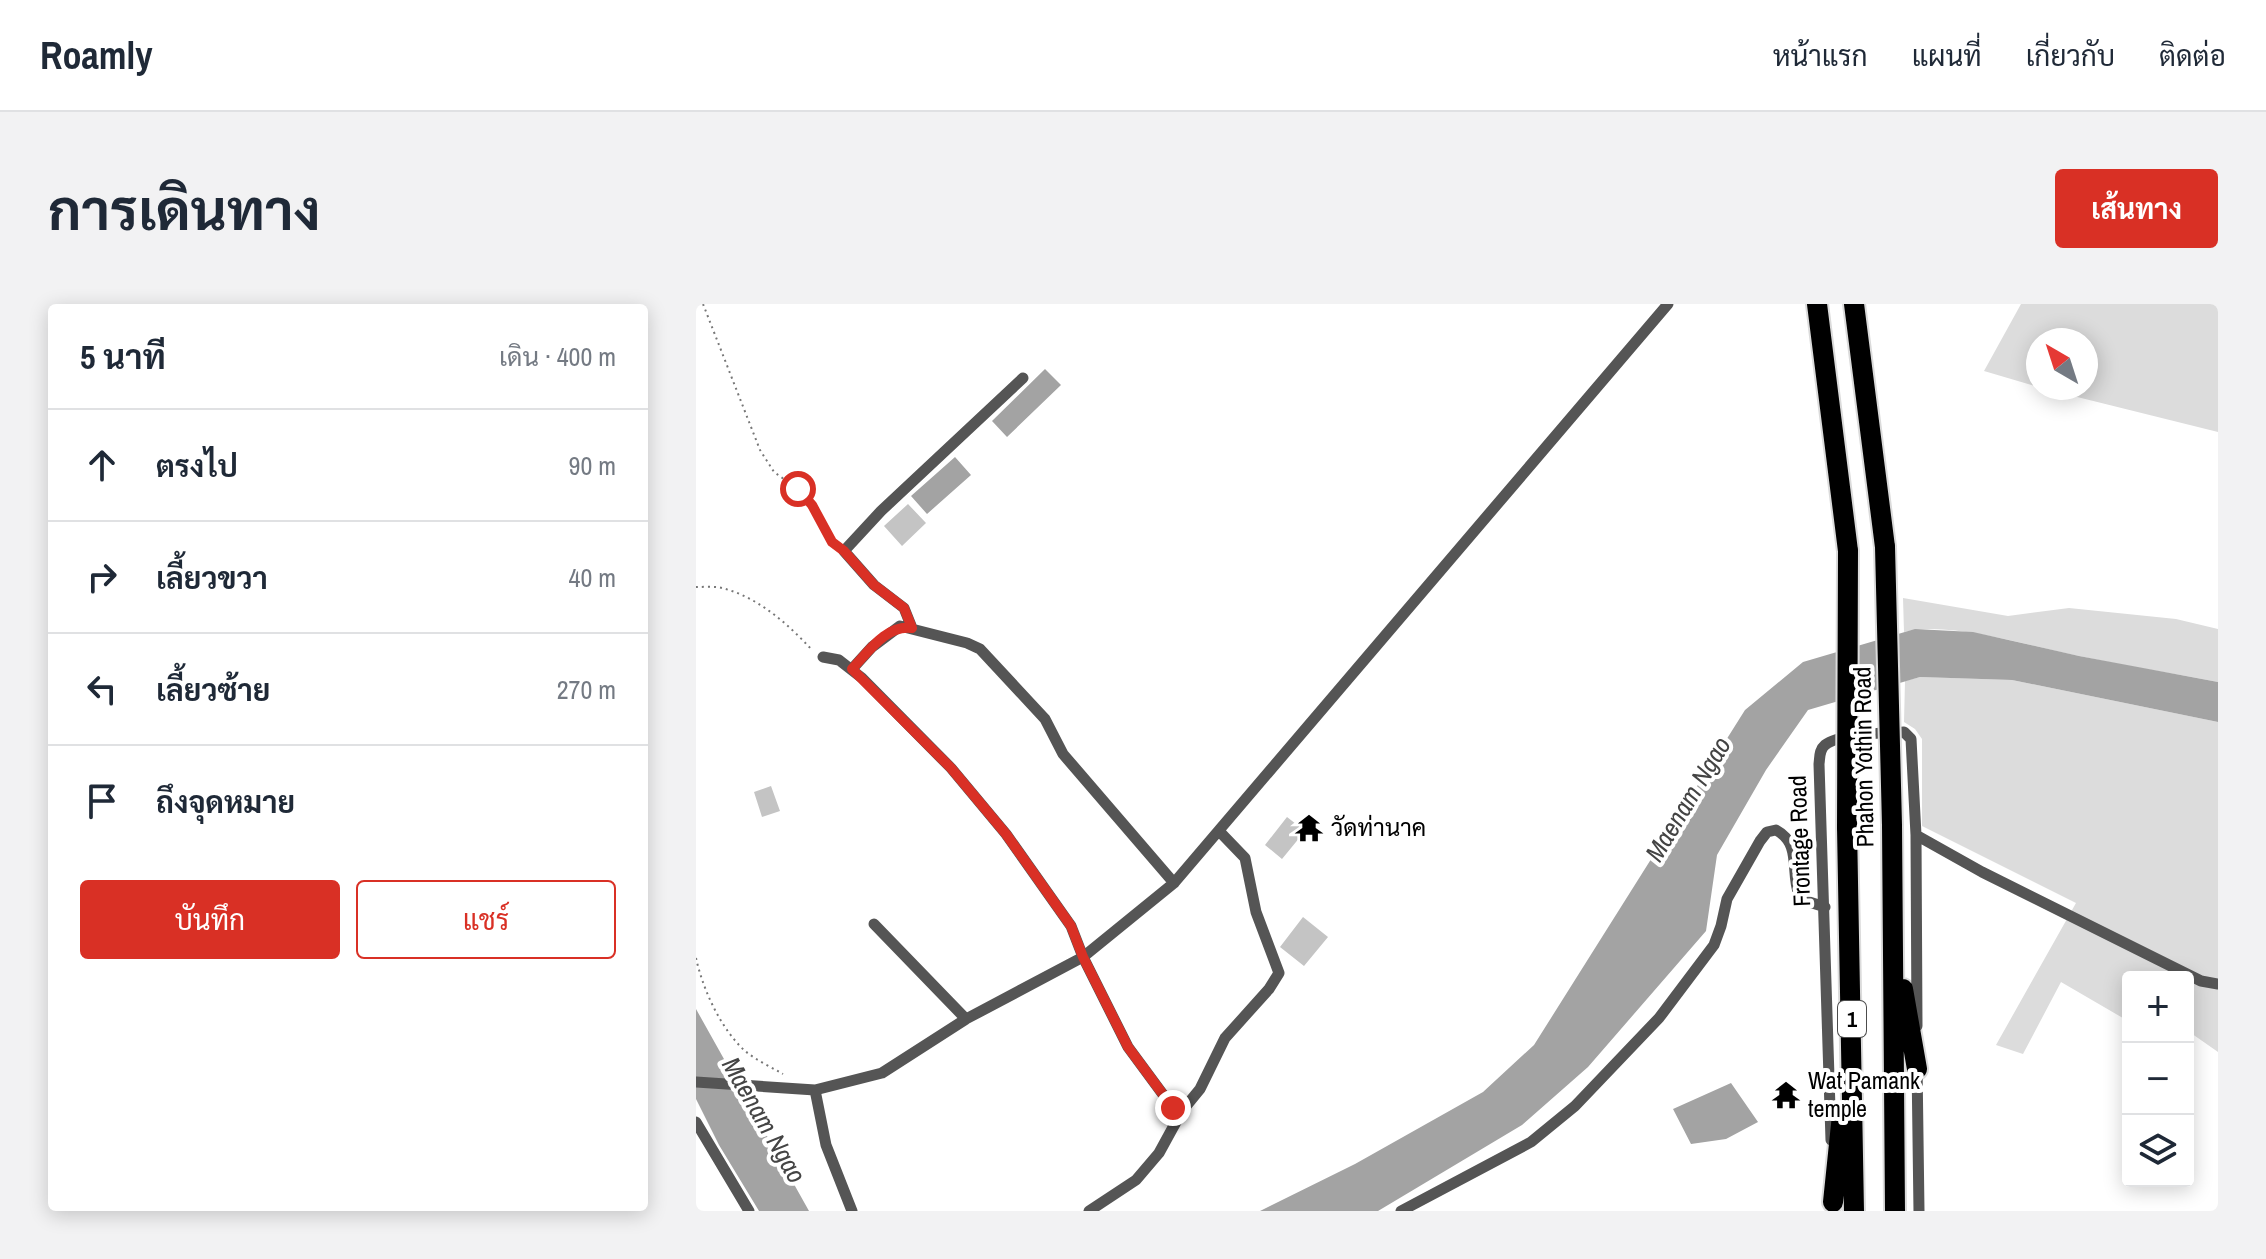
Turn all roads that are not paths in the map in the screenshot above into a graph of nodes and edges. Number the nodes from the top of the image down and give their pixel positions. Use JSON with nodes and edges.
{"nodes":[{"id":1,"x":1668,"y":304,"type":"edge"},
{"id":2,"x":1817,"y":304,"type":"edge"},
{"id":3,"x":1854,"y":304,"type":"edge"},
{"id":4,"x":1023,"y":378,"type":"dead end"},
{"id":5,"x":912,"y":628,"type":"junction"},
{"id":6,"x":823,"y":657,"type":"road end"},
{"id":7,"x":852,"y":669,"type":"junction"},
{"id":8,"x":1219,"y":831,"type":"junction"},
{"id":9,"x":1916,"y":835,"type":"junction"},
{"id":10,"x":1174,"y":883,"type":"junction"},
{"id":11,"x":1825,"y":907,"type":"junction"},
{"id":12,"x":874,"y":924,"type":"dead end"},
{"id":13,"x":1893,"y":934,"type":"junction"},
{"id":14,"x":1083,"y":957,"type":"junction"},
{"id":15,"x":2218,"y":984,"type":"edge"},
{"id":16,"x":966,"y":1019,"type":"junction"},
{"id":17,"x":1852,"y":1024,"type":"junction"},
{"id":18,"x":1917,"y":1069,"type":"junction"},
{"id":19,"x":696,"y":1082,"type":"edge"},
{"id":20,"x":815,"y":1090,"type":"junction"},
{"id":21,"x":1182,"y":1111,"type":"junction"},
{"id":22,"x":696,"y":1122,"type":"edge"},
{"id":23,"x":1833,"y":1206,"type":"edge"},
{"id":24,"x":749,"y":1211,"type":"edge"},
{"id":25,"x":852,"y":1211,"type":"edge"},
{"id":26,"x":1089,"y":1211,"type":"edge"},
{"id":27,"x":1401,"y":1211,"type":"edge"},
{"id":28,"x":1854,"y":1211,"type":"edge"},
{"id":29,"x":1895,"y":1211,"type":"edge"},
{"id":30,"x":1919,"y":1211,"type":"edge"}],
"edges":[{"from":1,"to":8,"type":"street"},
{"from":2,"to":17,"type":"highway","name":"Phahon Yothin Road","number":"1","bridge":true},
{"from":3,"to":13,"type":"highway","name":"Phahon Yothin Road","number":"1","bridge":true},
{"from":4,"to":5,"type":"street"},
{"from":5,"to":7,"type":"street"},
{"from":5,"to":10,"type":"street"},
{"from":6,"to":7,"type":"street"},
{"from":7,"to":14,"type":"street"},
{"from":8,"to":10,"type":"street"},
{"from":8,"to":21,"type":"street"},
{"from":9,"to":11,"type":"street","name":"Frontage Road"},
{"from":9,"to":15,"type":"street"},
{"from":9,"to":18,"type":"street","name":"Frontage Road"},
{"from":10,"to":14,"type":"street"},
{"from":11,"to":23,"type":"street","name":"Frontage Road"},
{"from":11,"to":27,"type":"street"},
{"from":12,"to":16,"type":"street"},
{"from":13,"to":18,"type":"highway"},
{"from":13,"to":29,"type":"highway","name":"Phahon Yothin Road","number":"1"},
{"from":14,"to":16,"type":"street"},
{"from":14,"to":21,"type":"street"},
{"from":16,"to":20,"type":"street"},
{"from":17,"to":23,"type":"highway"},
{"from":17,"to":28,"type":"highway","name":"Phahon Yothin Road","number":"1"},
{"from":18,"to":30,"type":"street","name":"Frontage Road"},
{"from":19,"to":20,"type":"street"},
{"from":20,"to":25,"type":"street"},
{"from":21,"to":26,"type":"street"},
{"from":22,"to":24,"type":"street"}]}
